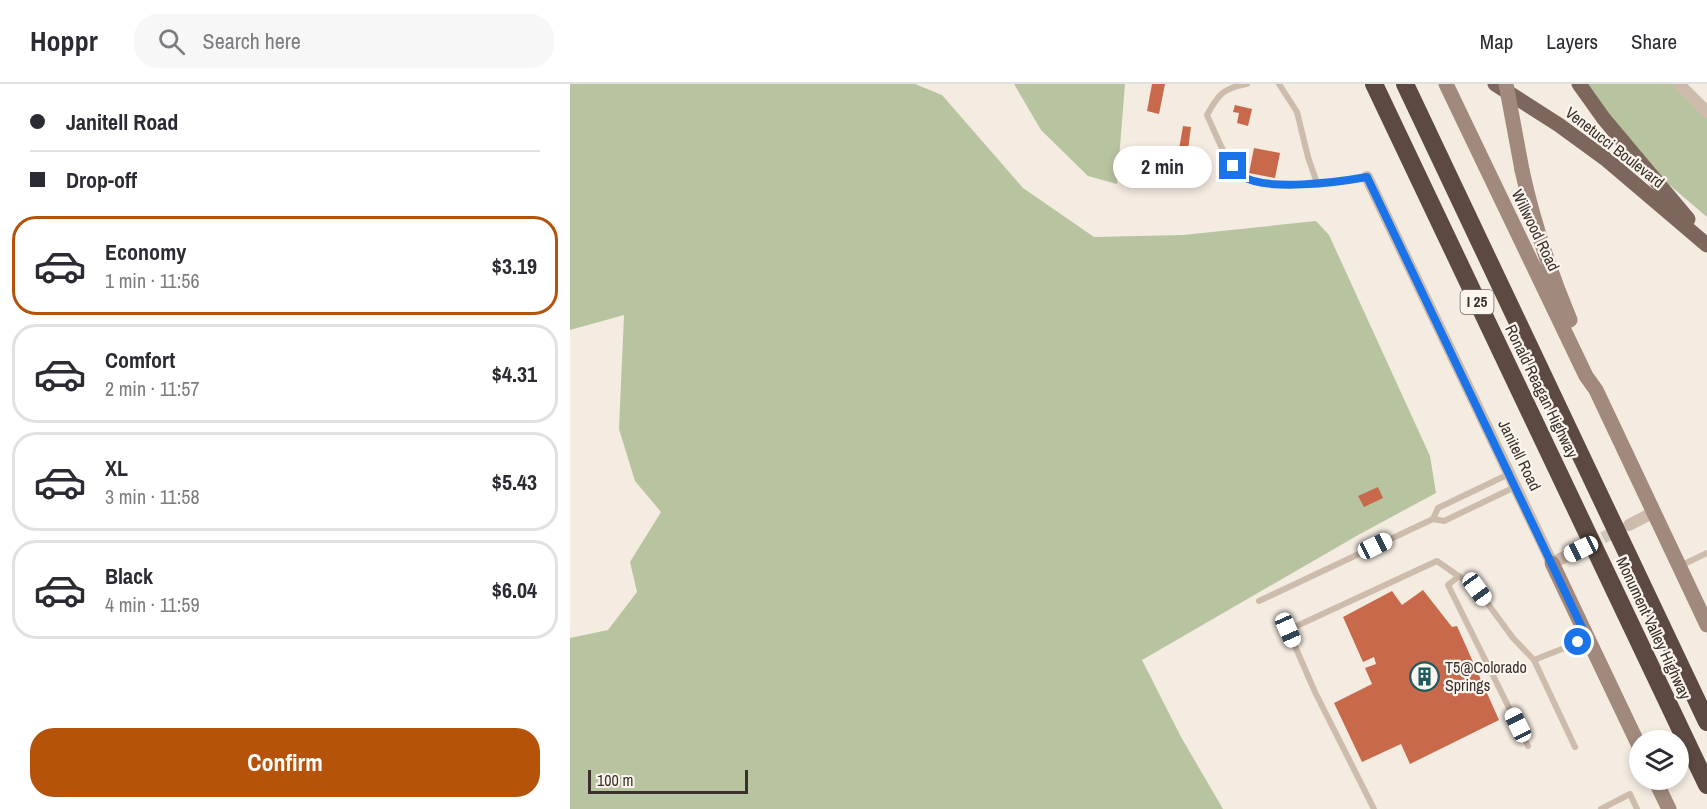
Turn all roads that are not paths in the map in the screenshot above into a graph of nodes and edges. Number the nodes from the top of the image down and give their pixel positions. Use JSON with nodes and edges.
{"nodes":[{"id":1,"x":1247,"y":84,"type":"edge"},
{"id":2,"x":1279,"y":84,"type":"edge"},
{"id":3,"x":1374,"y":84,"type":"edge"},
{"id":4,"x":1405,"y":84,"type":"edge"},
{"id":5,"x":1446,"y":84,"type":"edge"},
{"id":6,"x":1495,"y":84,"type":"edge"},
{"id":7,"x":1506,"y":84,"type":"edge"},
{"id":8,"x":1579,"y":84,"type":"edge"},
{"id":9,"x":1679,"y":84,"type":"edge"},
{"id":10,"x":1707,"y":112,"type":"edge"},
{"id":11,"x":1367,"y":177,"type":"joint"},
{"id":12,"x":1317,"y":183,"type":"junction"},
{"id":13,"x":1707,"y":244,"type":"edge"},
{"id":14,"x":1596,"y":390,"type":"junction"},
{"id":15,"x":1588,"y":469,"type":"joint"},
{"id":16,"x":1509,"y":474,"type":"junction"},
{"id":17,"x":1515,"y":487,"type":"junction"},
{"id":18,"x":1654,"y":512,"type":"junction"},
{"id":19,"x":1433,"y":519,"type":"junction"},
{"id":20,"x":1582,"y":520,"type":"joint"},
{"id":21,"x":1629,"y":525,"type":"tunnel mouth"},
{"id":22,"x":1581,"y":549,"type":"tunnel mouth"},
{"id":23,"x":1707,"y":554,"type":"edge"},
{"id":24,"x":1552,"y":563,"type":"junction"},
{"id":25,"x":1679,"y":567,"type":"junction"},
{"id":26,"x":1459,"y":576,"type":"junction"},
{"id":27,"x":1259,"y":602,"type":"dead end"},
{"id":28,"x":1707,"y":625,"type":"edge"},
{"id":29,"x":1587,"y":638,"type":"junction"},
{"id":30,"x":1534,"y":660,"type":"junction"},
{"id":31,"x":1707,"y":722,"type":"edge"},
{"id":32,"x":1631,"y":730,"type":"edge"},
{"id":33,"x":1528,"y":746,"type":"dead end"},
{"id":34,"x":1575,"y":747,"type":"dead end"},
{"id":35,"x":1707,"y":785,"type":"edge"},
{"id":36,"x":1660,"y":790,"type":"edge"},
{"id":37,"x":1374,"y":809,"type":"edge"},
{"id":38,"x":1601,"y":809,"type":"edge"},
{"id":39,"x":1637,"y":809,"type":"edge"},
{"id":40,"x":1669,"y":809,"type":"edge"}],
"edges":[{"from":1,"to":12,"type":"lane"},
{"from":2,"to":12,"type":"lane"},
{"from":3,"to":20,"type":"highway","name":"Ronald Reagan Highway","number":"I 25"},
{"from":4,"to":15,"type":"highway","name":"Ronald Reagan Highway","number":"I 25"},
{"from":5,"to":14,"type":"street","name":"Willwood Road"},
{"from":6,"to":13,"type":"main road","name":"Venetucci Boulevard"},
{"from":7,"to":14,"type":"street","name":"Willwood Road","bridge":true},
{"from":8,"to":13,"type":"main road","name":"Venetucci Boulevard"},
{"from":9,"to":10,"type":"street"},
{"from":11,"to":12,"type":"lane"},
{"from":11,"to":16,"type":"street","name":"Janitell Road"},
{"from":14,"to":18,"type":"street","name":"Willwood Road"},
{"from":15,"to":31,"type":"highway","name":"Monument Valley Highway","number":"I 25"},
{"from":16,"to":17,"type":"street","name":"Janitell Road"},
{"from":16,"to":19,"type":"lane"},
{"from":17,"to":19,"type":"lane"},
{"from":17,"to":24,"type":"street","name":"Janitell Road"},
{"from":18,"to":21,"type":"street"},
{"from":18,"to":25,"type":"street","name":"Willwood Road"},
{"from":19,"to":27,"type":"lane"},
{"from":20,"to":35,"type":"highway","name":"Monument Valley Highway","number":"I 25"},
{"from":22,"to":24,"type":"street"},
{"from":23,"to":25,"type":"lane"},
{"from":24,"to":29,"type":"street","name":"Janitell Road"},
{"from":25,"to":28,"type":"street","name":"Willwood Road"},
{"from":26,"to":30,"type":"lane"},
{"from":26,"to":33,"type":"lane"},
{"from":26,"to":37,"type":"lane"},
{"from":29,"to":30,"type":"lane"},
{"from":29,"to":32,"type":"street","name":"Janitell Road"},
{"from":30,"to":34,"type":"lane"},
{"from":36,"to":40,"type":"street"},
{"from":38,"to":39,"type":"lane"}]}
